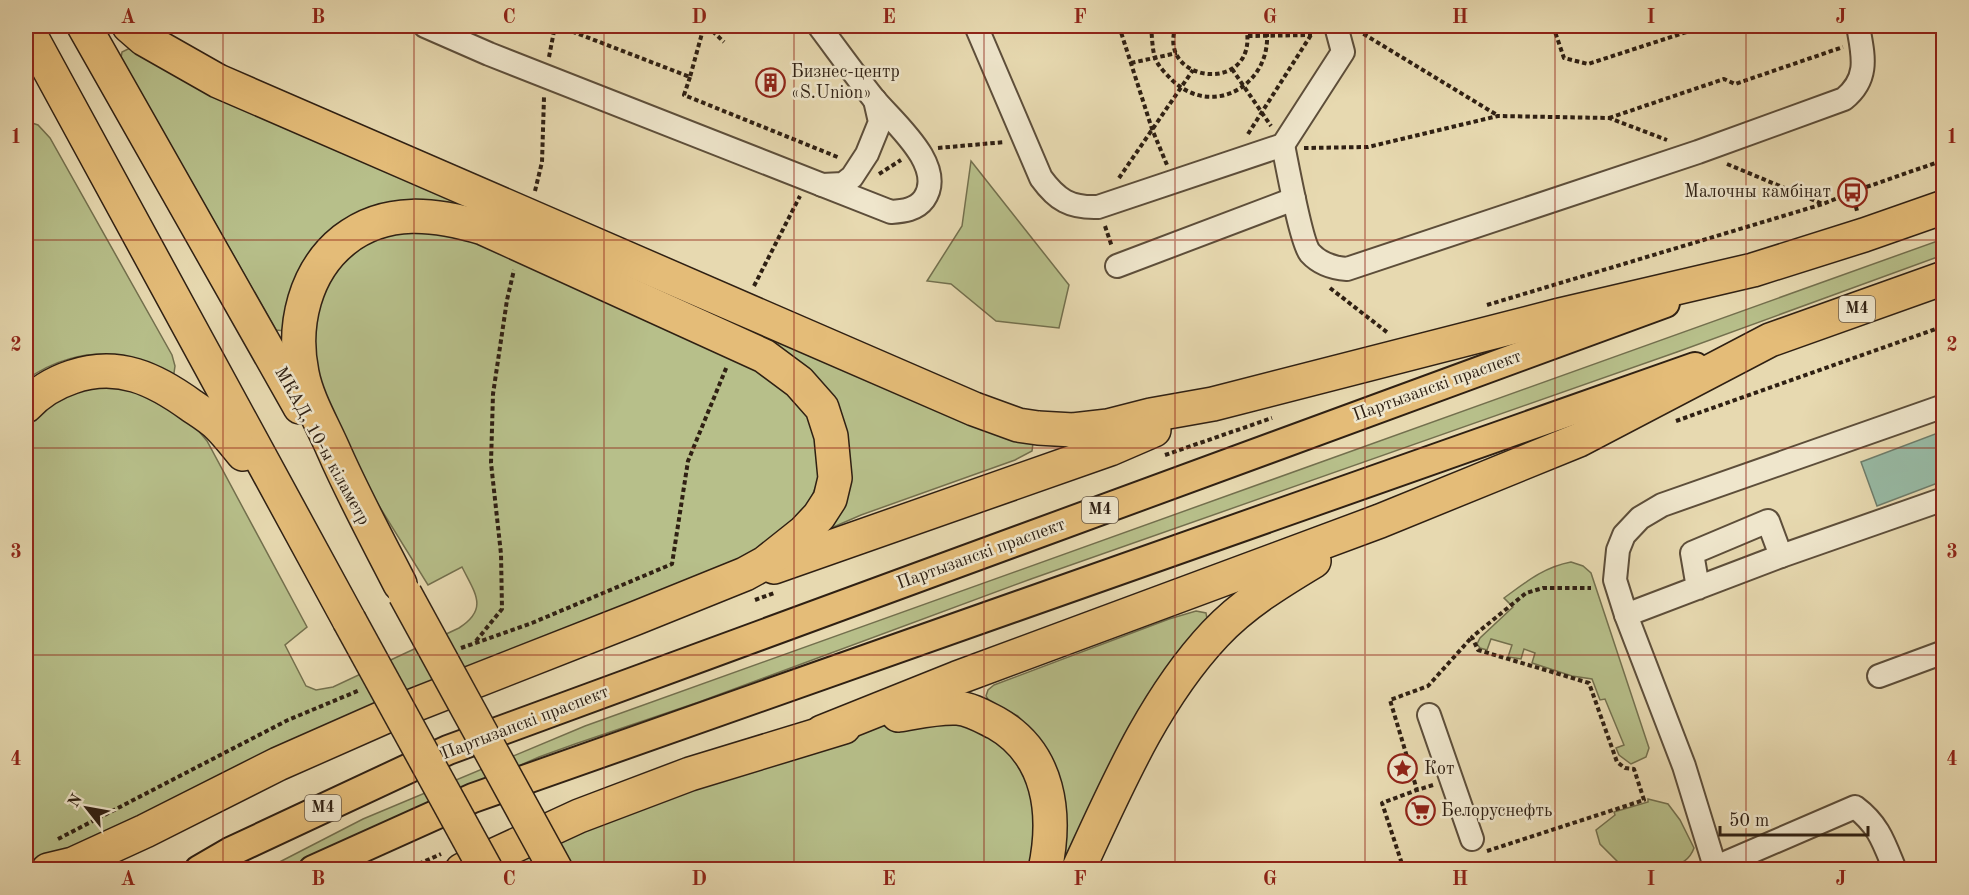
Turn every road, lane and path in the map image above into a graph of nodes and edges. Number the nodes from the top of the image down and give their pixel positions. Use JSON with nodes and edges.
{"nodes":[{"id":1,"x":84,"y":26,"type":"edge"},
{"id":2,"x":129,"y":26,"type":"edge"},
{"id":3,"x":425,"y":26,"type":"edge"},
{"id":4,"x":556,"y":26,"type":"edge"},
{"id":5,"x":705,"y":26,"type":"edge"},
{"id":6,"x":819,"y":26,"type":"edge"},
{"id":7,"x":976,"y":26,"type":"edge"},
{"id":8,"x":1119,"y":26,"type":"edge"},
{"id":9,"x":1151,"y":26,"type":"edge"},
{"id":10,"x":1176,"y":26,"type":"edge"},
{"id":11,"x":1246,"y":26,"type":"edge"},
{"id":12,"x":1266,"y":26,"type":"edge"},
{"id":13,"x":1309,"y":26,"type":"edge"},
{"id":14,"x":1553,"y":26,"type":"edge"},
{"id":15,"x":1705,"y":26,"type":"edge"},
{"id":16,"x":26,"y":27,"type":"edge"},
{"id":17,"x":1343,"y":29,"type":"edge"},
{"id":18,"x":1859,"y":33,"type":"edge"},
{"id":19,"x":1311,"y":34,"type":"junction"},
{"id":20,"x":1248,"y":36,"type":"junction"},
{"id":21,"x":1268,"y":36,"type":"junction"},
{"id":22,"x":724,"y":42,"type":"dead end"},
{"id":23,"x":1177,"y":53,"type":"junction"},
{"id":24,"x":1155,"y":57,"type":"junction"},
{"id":25,"x":1131,"y":63,"type":"junction"},
{"id":26,"x":1232,"y":69,"type":"junction"},
{"id":27,"x":1193,"y":70,"type":"junction"},
{"id":28,"x":545,"y":76,"type":"junction"},
{"id":29,"x":690,"y":77,"type":"junction"},
{"id":30,"x":1244,"y":87,"type":"junction"},
{"id":31,"x":1180,"y":88,"type":"junction"},
{"id":32,"x":875,"y":100,"type":"junction"},
{"id":33,"x":1262,"y":113,"type":"junction"},
{"id":34,"x":1498,"y":116,"type":"junction"},
{"id":35,"x":1609,"y":118,"type":"junction"},
{"id":36,"x":1152,"y":129,"type":"junction"},
{"id":37,"x":1024,"y":140,"type":"junction"},
{"id":38,"x":1243,"y":141,"type":"dead end"},
{"id":39,"x":1283,"y":145,"type":"junction"},
{"id":40,"x":918,"y":150,"type":"junction"},
{"id":41,"x":1698,"y":152,"type":"junction"},
{"id":42,"x":1944,"y":160,"type":"edge"},
{"id":43,"x":860,"y":166,"type":"junction"},
{"id":44,"x":1170,"y":171,"type":"dead end"},
{"id":45,"x":1119,"y":179,"type":"dead end"},
{"id":46,"x":815,"y":182,"type":"junction"},
{"id":47,"x":1294,"y":200,"type":"junction"},
{"id":48,"x":1823,"y":204,"type":"junction"},
{"id":49,"x":1098,"y":207,"type":"junction"},
{"id":50,"x":1944,"y":207,"type":"edge"},
{"id":51,"x":525,"y":231,"type":"junction"},
{"id":52,"x":1117,"y":266,"type":"joint"},
{"id":53,"x":1753,"y":270,"type":"junction"},
{"id":54,"x":1944,"y":278,"type":"edge"},
{"id":55,"x":1326,"y":286,"type":"dead end"},
{"id":56,"x":1479,"y":307,"type":"dead end"},
{"id":57,"x":743,"y":308,"type":"junction"},
{"id":58,"x":1944,"y":326,"type":"edge"},
{"id":59,"x":1770,"y":340,"type":"junction"},
{"id":60,"x":737,"y":342,"type":"junction"},
{"id":61,"x":1390,"y":343,"type":"dead end"},
{"id":62,"x":1213,"y":404,"type":"junction"},
{"id":63,"x":26,"y":406,"type":"edge"},
{"id":64,"x":1944,"y":406,"type":"edge"},
{"id":65,"x":1283,"y":414,"type":"dead end"},
{"id":66,"x":1666,"y":425,"type":"dead end"},
{"id":67,"x":1161,"y":457,"type":"dead end"},
{"id":68,"x":280,"y":495,"type":"junction"},
{"id":69,"x":1944,"y":499,"type":"edge"},
{"id":70,"x":1380,"y":521,"type":"junction"},
{"id":71,"x":1781,"y":556,"type":"junction"},
{"id":72,"x":1591,"y":588,"type":"dead end"},
{"id":73,"x":1698,"y":588,"type":"junction"},
{"id":74,"x":403,"y":589,"type":"junction"},
{"id":75,"x":784,"y":590,"type":"dead end"},
{"id":76,"x":751,"y":601,"type":"dead end"},
{"id":77,"x":1626,"y":615,"type":"junction"},
{"id":78,"x":636,"y":618,"type":"junction"},
{"id":79,"x":476,"y":642,"type":"junction"},
{"id":80,"x":453,"y":651,"type":"dead end"},
{"id":81,"x":1944,"y":652,"type":"edge"},
{"id":82,"x":1880,"y":676,"type":"dead end"},
{"id":83,"x":365,"y":687,"type":"dead end"},
{"id":84,"x":1429,"y":715,"type":"dead end"},
{"id":85,"x":822,"y":732,"type":"junction"},
{"id":86,"x":1417,"y":790,"type":"dead end"},
{"id":87,"x":145,"y":831,"type":"junction"},
{"id":88,"x":1477,"y":846,"type":"joint"},
{"id":89,"x":49,"y":857,"type":"edge"},
{"id":90,"x":1714,"y":869,"type":"edge"},
{"id":91,"x":87,"y":870,"type":"edge"},
{"id":92,"x":199,"y":870,"type":"edge"},
{"id":93,"x":313,"y":870,"type":"edge"},
{"id":94,"x":462,"y":870,"type":"edge"},
{"id":95,"x":486,"y":870,"type":"edge"},
{"id":96,"x":556,"y":870,"type":"edge"},
{"id":97,"x":1045,"y":870,"type":"edge"},
{"id":98,"x":1078,"y":870,"type":"edge"},
{"id":99,"x":1404,"y":870,"type":"edge"},
{"id":100,"x":1895,"y":870,"type":"edge"}],
"edges":[{"from":1,"to":74,"type":"highway","name":"МКАД, 10-ы кіламетр"},
{"from":2,"to":51,"type":"highway"},
{"from":3,"to":28,"type":"lane"},
{"from":4,"to":28,"type":"path"},
{"from":4,"to":29,"type":"path"},
{"from":5,"to":22,"type":"path"},
{"from":5,"to":29,"type":"path"},
{"from":6,"to":32,"type":"lane"},
{"from":7,"to":37,"type":"lane"},
{"from":8,"to":25,"type":"path"},
{"from":9,"to":24,"type":"path"},
{"from":10,"to":23,"type":"path"},
{"from":11,"to":20,"type":"path"},
{"from":12,"to":21,"type":"path"},
{"from":13,"to":19,"type":"path"},
{"from":14,"to":15,"type":"path"},
{"from":16,"to":68,"type":"highway"},
{"from":17,"to":19,"type":"path"},
{"from":17,"to":34,"type":"path"},
{"from":17,"to":39,"type":"lane"},
{"from":18,"to":35,"type":"path"},
{"from":18,"to":41,"type":"lane"},
{"from":19,"to":21,"type":"path"},
{"from":19,"to":33,"type":"path"},
{"from":20,"to":21,"type":"path"},
{"from":20,"to":26,"type":"path"},
{"from":21,"to":30,"type":"path"},
{"from":23,"to":24,"type":"path"},
{"from":23,"to":27,"type":"path"},
{"from":24,"to":25,"type":"path"},
{"from":24,"to":31,"type":"path"},
{"from":25,"to":36,"type":"path"},
{"from":26,"to":27,"type":"path"},
{"from":26,"to":30,"type":"path"},
{"from":27,"to":31,"type":"path"},
{"from":28,"to":46,"type":"lane"},
{"from":28,"to":51,"type":"path"},
{"from":29,"to":43,"type":"path"},
{"from":30,"to":31,"type":"path"},
{"from":30,"to":33,"type":"path"},
{"from":31,"to":36,"type":"path"},
{"from":32,"to":40,"type":"lane"},
{"from":32,"to":43,"type":"lane"},
{"from":33,"to":38,"type":"path"},
{"from":33,"to":39,"type":"path"},
{"from":34,"to":35,"type":"path"},
{"from":34,"to":39,"type":"path"},
{"from":35,"to":41,"type":"path"},
{"from":36,"to":44,"type":"path"},
{"from":36,"to":45,"type":"path"},
{"from":37,"to":40,"type":"path"},
{"from":37,"to":49,"type":"lane"},
{"from":39,"to":47,"type":"lane"},
{"from":39,"to":49,"type":"lane"},
{"from":40,"to":43,"type":"path"},
{"from":40,"to":46,"type":"lane"},
{"from":41,"to":47,"type":"lane"},
{"from":41,"to":48,"type":"path"},
{"from":42,"to":48,"type":"path"},
{"from":43,"to":46,"type":"lane"},
{"from":46,"to":57,"type":"path"},
{"from":47,"to":52,"type":"lane"},
{"from":48,"to":56,"type":"path"},
{"from":49,"to":52,"type":"path"},
{"from":50,"to":53,"type":"highway","name":"Партызанскі праспект","number":"М4"},
{"from":51,"to":57,"type":"highway"},
{"from":51,"to":60,"type":"highway"},
{"from":51,"to":74,"type":"highway"},
{"from":51,"to":79,"type":"path"},
{"from":53,"to":62,"type":"highway"},
{"from":53,"to":92,"type":"main road","name":"Партызанскі праспект","number":"М4"},
{"from":54,"to":59,"type":"highway","number":"М4"},
{"from":55,"to":61,"type":"path"},
{"from":57,"to":62,"type":"highway"},
{"from":58,"to":66,"type":"path"},
{"from":59,"to":70,"type":"highway"},
{"from":59,"to":93,"type":"main road","number":"М4"},
{"from":60,"to":78,"type":"highway"},
{"from":60,"to":79,"type":"path"},
{"from":62,"to":78,"type":"highway"},
{"from":63,"to":68,"type":"highway"},
{"from":64,"to":77,"type":"lane"},
{"from":65,"to":67,"type":"path"},
{"from":68,"to":95,"type":"highway","bridge":true},
{"from":69,"to":71,"type":"lane"},
{"from":70,"to":85,"type":"highway"},
{"from":70,"to":98,"type":"highway"},
{"from":71,"to":73,"type":"lane"},
{"from":71,"to":73,"type":"lane"},
{"from":72,"to":88,"type":"path"},
{"from":73,"to":77,"type":"lane"},
{"from":74,"to":96,"type":"highway","name":"МКАД, 10-ы кіламетр","bridge":true},
{"from":75,"to":76,"type":"path"},
{"from":77,"to":90,"type":"lane"},
{"from":78,"to":87,"type":"highway"},
{"from":79,"to":80,"type":"path"},
{"from":81,"to":82,"type":"lane"},
{"from":83,"to":89,"type":"path"},
{"from":84,"to":88,"type":"lane"},
{"from":85,"to":94,"type":"highway"},
{"from":85,"to":97,"type":"highway"},
{"from":86,"to":99,"type":"path"},
{"from":87,"to":89,"type":"highway"},
{"from":87,"to":91,"type":"highway"},
{"from":90,"to":100,"type":"lane"}]}
